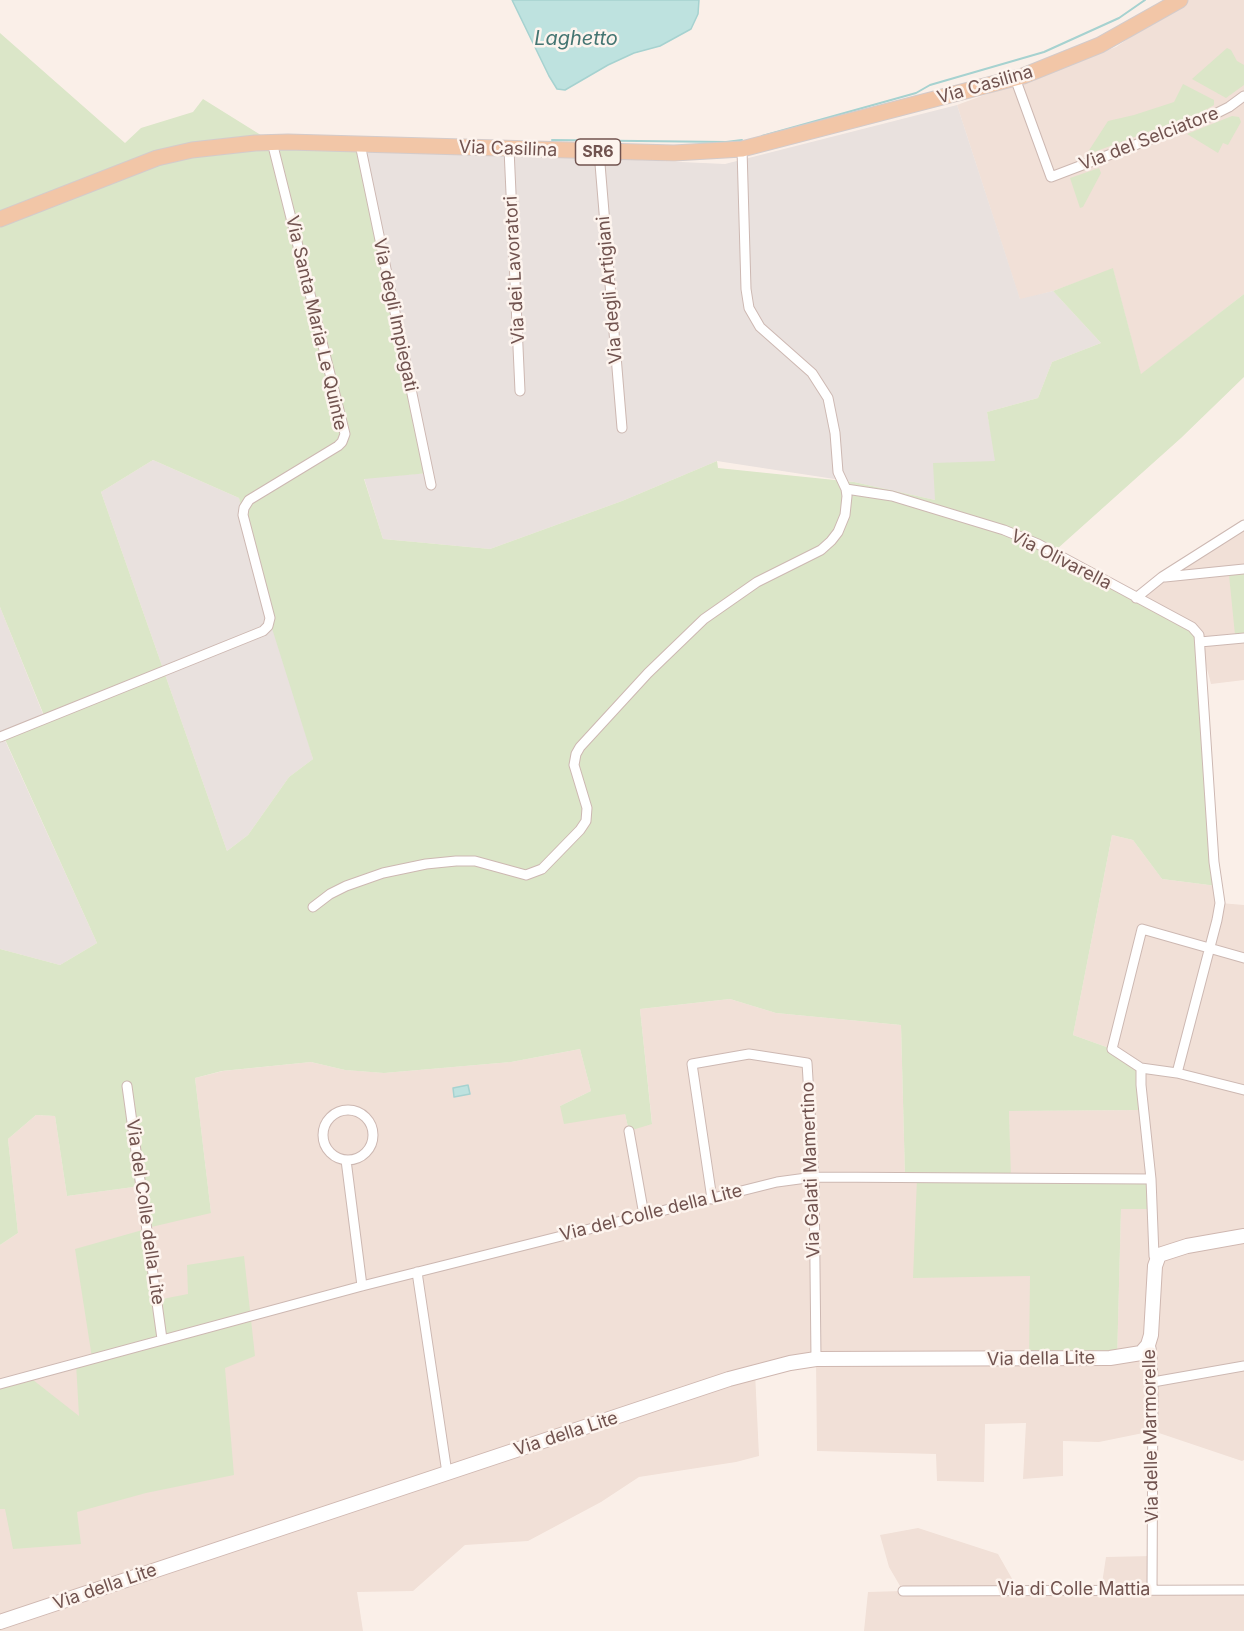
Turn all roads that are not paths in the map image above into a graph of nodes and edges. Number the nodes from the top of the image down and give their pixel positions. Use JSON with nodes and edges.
{"nodes":[{"id":1,"x":1180,"y":0,"type":"edge"},
{"id":2,"x":1016,"y":78,"type":"junction"},
{"id":3,"x":1244,"y":96,"type":"edge"},
{"id":4,"x":272,"y":142,"type":"junction"},
{"id":5,"x":360,"y":144,"type":"junction"},
{"id":6,"x":509,"y":149,"type":"junction"},
{"id":7,"x":742,"y":149,"type":"junction"},
{"id":8,"x":598,"y":152,"type":"junction"},
{"id":9,"x":0,"y":219,"type":"edge"},
{"id":10,"x":520,"y":390,"type":"dead end"},
{"id":11,"x":622,"y":428,"type":"dead end"},
{"id":12,"x":431,"y":485,"type":"dead end"},
{"id":13,"x":846,"y":489,"type":"junction"},
{"id":14,"x":1244,"y":525,"type":"edge"},
{"id":15,"x":1244,"y":569,"type":"edge"},
{"id":16,"x":1162,"y":578,"type":"junction"},
{"id":17,"x":1136,"y":598,"type":"junction"},
{"id":18,"x":1244,"y":638,"type":"edge"},
{"id":19,"x":1200,"y":642,"type":"junction"},
{"id":20,"x":0,"y":737,"type":"edge"},
{"id":21,"x":313,"y":907,"type":"dead end"},
{"id":22,"x":1209,"y":947,"type":"junction"},
{"id":23,"x":1244,"y":957,"type":"edge"},
{"id":24,"x":1142,"y":1068,"type":"junction"},
{"id":25,"x":1177,"y":1073,"type":"junction"},
{"id":26,"x":127,"y":1086,"type":"dead end"},
{"id":27,"x":1244,"y":1090,"type":"edge"},
{"id":28,"x":629,"y":1131,"type":"dead end"},
{"id":29,"x":346,"y":1160,"type":"junction"},
{"id":30,"x":814,"y":1177,"type":"junction"},
{"id":31,"x":1151,"y":1179,"type":"junction"},
{"id":32,"x":712,"y":1199,"type":"junction"},
{"id":33,"x":644,"y":1215,"type":"junction"},
{"id":34,"x":1244,"y":1236,"type":"edge"},
{"id":35,"x":1156,"y":1260,"type":"junction"},
{"id":36,"x":417,"y":1272,"type":"junction"},
{"id":37,"x":362,"y":1286,"type":"junction"},
{"id":38,"x":162,"y":1339,"type":"junction"},
{"id":39,"x":1148,"y":1345,"type":"junction"},
{"id":40,"x":816,"y":1359,"type":"junction"},
{"id":41,"x":1244,"y":1366,"type":"edge"},
{"id":42,"x":1153,"y":1382,"type":"junction"},
{"id":43,"x":0,"y":1384,"type":"edge"},
{"id":44,"x":447,"y":1473,"type":"junction"},
{"id":45,"x":1152,"y":1590,"type":"junction"},
{"id":46,"x":1244,"y":1590,"type":"edge"},
{"id":47,"x":903,"y":1591,"type":"dead end"},
{"id":48,"x":0,"y":1622,"type":"edge"}],
"edges":[{"from":1,"to":2,"type":"main road","name":"Via Casilina","number":"SR6"},
{"from":2,"to":3,"type":"street","name":"Via del Selciatore"},
{"from":2,"to":7,"type":"main road","name":"Via Casilina","number":"SR6"},
{"from":4,"to":5,"type":"main road","name":"Via Casilina","number":"SR6"},
{"from":4,"to":9,"type":"main road","name":"Via Casilina","number":"SR6"},
{"from":4,"to":20,"type":"street","name":"Via Santa Maria Le Quinte"},
{"from":5,"to":6,"type":"main road","name":"Via Casilina","number":"SR6"},
{"from":5,"to":12,"type":"street","name":"Via degli Impiegati"},
{"from":6,"to":8,"type":"main road","name":"Via Casilina","number":"SR6"},
{"from":6,"to":10,"type":"street","name":"Via dei Lavoratori"},
{"from":7,"to":8,"type":"main road","name":"Via Casilina","number":"SR6"},
{"from":7,"to":13,"type":"street"},
{"from":8,"to":11,"type":"street","name":"Via degli Artigiani"},
{"from":13,"to":17,"type":"street","name":"Via Olivarella"},
{"from":13,"to":21,"type":"street"},
{"from":14,"to":16,"type":"street"},
{"from":15,"to":16,"type":"street"},
{"from":16,"to":17,"type":"street"},
{"from":17,"to":19,"type":"street","name":"Via Olivarella"},
{"from":18,"to":19,"type":"street"},
{"from":19,"to":22,"type":"street"},
{"from":22,"to":23,"type":"street"},
{"from":22,"to":24,"type":"street"},
{"from":22,"to":25,"type":"street"},
{"from":24,"to":25,"type":"street"},
{"from":24,"to":31,"type":"street","name":"Via delle Marmorelle"},
{"from":25,"to":27,"type":"street"},
{"from":26,"to":38,"type":"street","name":"Via del Colle della Lite"},
{"from":28,"to":33,"type":"street"},
{"from":29,"to":29,"type":"street"},
{"from":29,"to":37,"type":"street"},
{"from":30,"to":31,"type":"street","name":"Via del Colle della Lite"},
{"from":30,"to":32,"type":"street","name":"Via del Colle della Lite"},
{"from":30,"to":32,"type":"street","name":"Via Galati Mamertino"},
{"from":30,"to":40,"type":"street","name":"Via Galati Mamertino"},
{"from":31,"to":35,"type":"street","name":"Via delle Marmorelle"},
{"from":32,"to":33,"type":"street","name":"Via del Colle della Lite"},
{"from":33,"to":36,"type":"street","name":"Via del Colle della Lite"},
{"from":34,"to":35,"type":"street"},
{"from":35,"to":39,"type":"street","name":"Via delle Marmorelle"},
{"from":36,"to":37,"type":"street","name":"Via del Colle della Lite"},
{"from":36,"to":44,"type":"street"},
{"from":37,"to":38,"type":"street","name":"Via del Colle della Lite"},
{"from":38,"to":43,"type":"street","name":"Via del Colle della Lite"},
{"from":39,"to":40,"type":"street","name":"Via della Lite"},
{"from":39,"to":42,"type":"street","name":"Via delle Marmorelle"},
{"from":40,"to":44,"type":"street","name":"Via della Lite"},
{"from":41,"to":42,"type":"street"},
{"from":42,"to":45,"type":"street","name":"Via delle Marmorelle"},
{"from":44,"to":48,"type":"street","name":"Via della Lite"},
{"from":45,"to":46,"type":"street","name":"Via di Colle Mattia"},
{"from":45,"to":47,"type":"street","name":"Via di Colle Mattia"}]}
